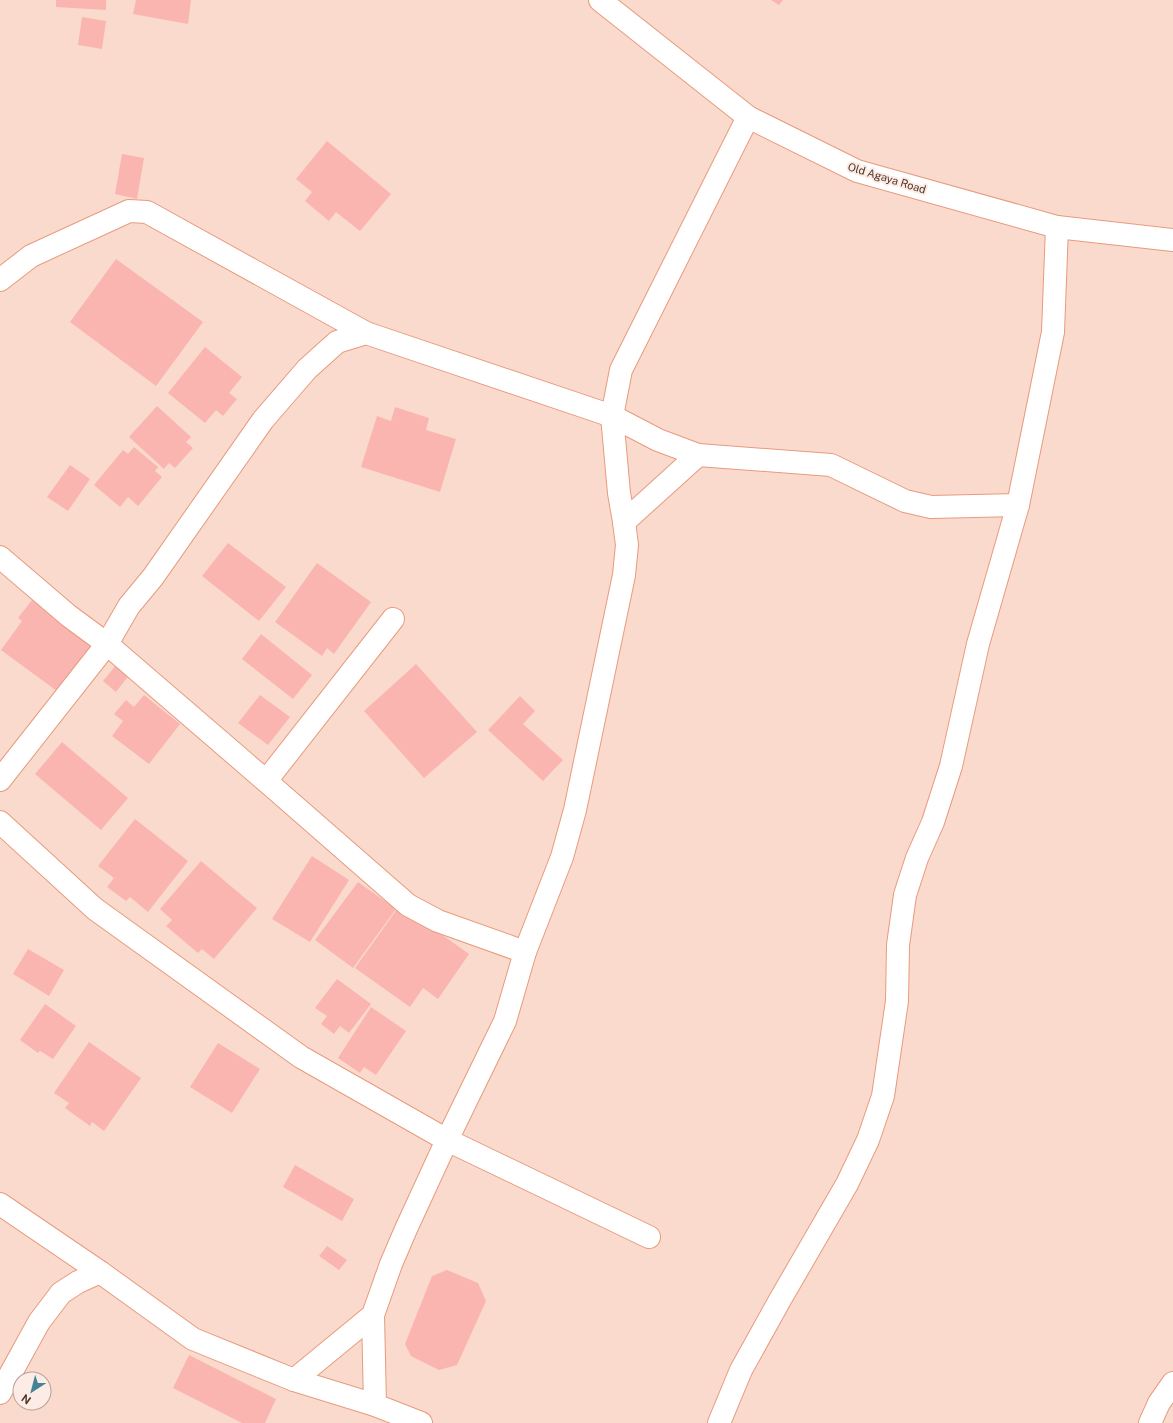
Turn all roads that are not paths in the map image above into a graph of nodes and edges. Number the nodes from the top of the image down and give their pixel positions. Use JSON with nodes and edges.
{"nodes":[{"id":1,"x":600,"y":0,"type":"edge"},
{"id":2,"x":748,"y":117,"type":"junction"},
{"id":3,"x":1057,"y":227,"type":"junction"},
{"id":4,"x":1173,"y":240,"type":"edge"},
{"id":5,"x":0,"y":280,"type":"edge"},
{"id":6,"x":366,"y":333,"type":"junction"},
{"id":7,"x":612,"y":416,"type":"junction"},
{"id":8,"x":698,"y":455,"type":"junction"},
{"id":9,"x":1018,"y":505,"type":"junction"},
{"id":10,"x":624,"y":522,"type":"junction"},
{"id":11,"x":0,"y":557,"type":"edge"},
{"id":12,"x":393,"y":619,"type":"dead end"},
{"id":13,"x":106,"y":644,"type":"junction"},
{"id":14,"x":0,"y":780,"type":"edge"},
{"id":15,"x":266,"y":781,"type":"junction"},
{"id":16,"x":0,"y":822,"type":"edge"},
{"id":17,"x":525,"y":952,"type":"junction"},
{"id":18,"x":447,"y":1140,"type":"junction"},
{"id":19,"x":0,"y":1204,"type":"edge"},
{"id":20,"x":649,"y":1237,"type":"dead end"},
{"id":21,"x":100,"y":1272,"type":"junction"},
{"id":22,"x":373,"y":1314,"type":"junction"},
{"id":23,"x":294,"y":1380,"type":"junction"},
{"id":24,"x":1173,"y":1383,"type":"edge"},
{"id":25,"x":0,"y":1393,"type":"edge"},
{"id":26,"x":375,"y":1405,"type":"junction"},
{"id":27,"x":422,"y":1423,"type":"edge"},
{"id":28,"x":719,"y":1423,"type":"edge"},
{"id":29,"x":1150,"y":1423,"type":"edge"}],
"edges":[{"from":1,"to":2,"type":"street","name":"Old Agaya Road"},
{"from":2,"to":3,"type":"street","name":"Old Agaya Road"},
{"from":2,"to":7,"type":"street"},
{"from":3,"to":4,"type":"street","name":"Old Agaya Road"},
{"from":3,"to":9,"type":"street"},
{"from":5,"to":6,"type":"street"},
{"from":6,"to":7,"type":"street"},
{"from":6,"to":13,"type":"street"},
{"from":7,"to":8,"type":"street"},
{"from":7,"to":10,"type":"street"},
{"from":8,"to":9,"type":"street"},
{"from":8,"to":10,"type":"street"},
{"from":9,"to":28,"type":"street"},
{"from":10,"to":17,"type":"street"},
{"from":11,"to":13,"type":"street"},
{"from":12,"to":15,"type":"street"},
{"from":13,"to":14,"type":"street"},
{"from":13,"to":15,"type":"street"},
{"from":15,"to":17,"type":"street"},
{"from":16,"to":18,"type":"street"},
{"from":17,"to":18,"type":"street"},
{"from":18,"to":20,"type":"street"},
{"from":18,"to":22,"type":"street"},
{"from":19,"to":21,"type":"street"},
{"from":21,"to":23,"type":"street"},
{"from":21,"to":25,"type":"street"},
{"from":22,"to":23,"type":"street"},
{"from":22,"to":26,"type":"street"},
{"from":23,"to":26,"type":"street"},
{"from":24,"to":29,"type":"street"},
{"from":26,"to":27,"type":"street"}]}
